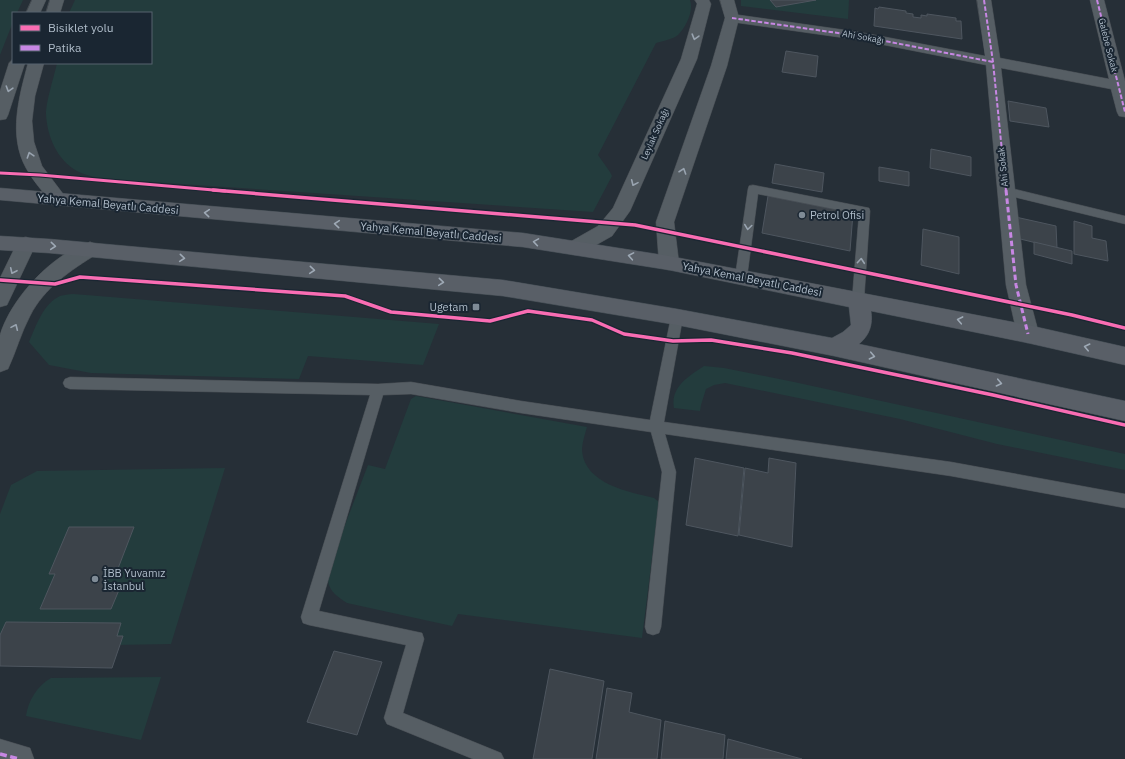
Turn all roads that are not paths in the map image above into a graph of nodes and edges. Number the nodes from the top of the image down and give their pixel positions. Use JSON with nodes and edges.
{"nodes":[{"id":1,"x":39,"y":0,"type":"edge"},
{"id":2,"x":57,"y":0,"type":"edge"},
{"id":3,"x":702,"y":0,"type":"edge"},
{"id":4,"x":727,"y":0,"type":"edge"},
{"id":5,"x":984,"y":0,"type":"edge"},
{"id":6,"x":1097,"y":0,"type":"edge"},
{"id":7,"x":33,"y":12,"type":"edge"},
{"id":8,"x":53,"y":12,"type":"edge"},
{"id":9,"x":732,"y":18,"type":"junction"},
{"id":10,"x":992,"y":62,"type":"junction"},
{"id":11,"x":17,"y":64,"type":"edge"},
{"id":12,"x":36,"y":64,"type":"edge"},
{"id":13,"x":1122,"y":86,"type":"edge"},
{"id":14,"x":1125,"y":112,"type":"edge"},
{"id":15,"x":0,"y":115,"type":"edge"},
{"id":16,"x":1006,"y":191,"type":"junction"},
{"id":17,"x":0,"y":194,"type":"edge"},
{"id":18,"x":58,"y":199,"type":"junction"},
{"id":19,"x":1125,"y":220,"type":"edge"},
{"id":20,"x":0,"y":243,"type":"edge"},
{"id":21,"x":26,"y":244,"type":"junction"},
{"id":22,"x":575,"y":248,"type":"junction"},
{"id":23,"x":90,"y":249,"type":"junction"},
{"id":24,"x":669,"y":263,"type":"junction"},
{"id":25,"x":741,"y":277,"type":"junction"},
{"id":26,"x":0,"y":299,"type":"edge"},
{"id":27,"x":858,"y":300,"type":"junction"},
{"id":28,"x":677,"y":317,"type":"junction"},
{"id":29,"x":1028,"y":334,"type":"junction"},
{"id":30,"x":834,"y":347,"type":"junction"},
{"id":31,"x":1125,"y":356,"type":"edge"},
{"id":32,"x":0,"y":363,"type":"edge"},
{"id":33,"x":70,"y":383,"type":"dead end"},
{"id":34,"x":378,"y":390,"type":"junction"},
{"id":35,"x":1125,"y":410,"type":"edge"},
{"id":36,"x":656,"y":426,"type":"junction"},
{"id":37,"x":1125,"y":501,"type":"edge"},
{"id":38,"x":653,"y":627,"type":"dead end"},
{"id":39,"x":0,"y":754,"type":"edge"},
{"id":40,"x":19,"y":759,"type":"edge"},
{"id":41,"x":495,"y":759,"type":"edge"}],
"edges":[{"from":1,"to":7,"type":"street"},
{"from":2,"to":8,"type":"street"},
{"from":3,"to":22,"type":"street","name":"Leylak Sokağı","one_way":true},
{"from":4,"to":9,"type":"street"},
{"from":5,"to":10,"type":"street","name":"Ahi Sokak"},
{"from":6,"to":13,"type":"street","name":"Galebe Sokak"},
{"from":9,"to":10,"type":"street","name":"Ahi Sokağı"},
{"from":24,"to":9,"type":"street","one_way":true},
{"from":10,"to":13,"type":"street","name":"Ahi Sokağı"},
{"from":10,"to":16,"type":"street","name":"Ahi Sokak"},
{"from":11,"to":15,"type":"street","one_way":true},
{"from":18,"to":12,"type":"street","one_way":true},
{"from":13,"to":14,"type":"street","name":"Galebe Sokak"},
{"from":16,"to":19,"type":"lane"},
{"from":16,"to":29,"type":"street","name":"Ahi Sokak"},
{"from":17,"to":18,"type":"main road","name":"Yahya Kemal Beyatlı Caddesi"},
{"from":22,"to":18,"type":"main road","name":"Yahya Kemal Beyatlı Caddesi","one_way":true},
{"from":20,"to":21,"type":"main road"},
{"from":21,"to":23,"type":"main road","one_way":true},
{"from":21,"to":26,"type":"street","one_way":true},
{"from":24,"to":22,"type":"main road","name":"Yahya Kemal Beyatlı Caddesi","one_way":true},
{"from":23,"to":28,"type":"main road","one_way":true},
{"from":32,"to":23,"type":"street","one_way":true},
{"from":24,"to":25,"type":"main road","name":"Yahya Kemal Beyatlı Caddesi"},
{"from":25,"to":27,"type":"main road","name":"Yahya Kemal Beyatlı Caddesi"},
{"from":27,"to":25,"type":"lane","one_way":true},
{"from":29,"to":27,"type":"main road","name":"Yahya Kemal Beyatlı Caddesi","one_way":true},
{"from":27,"to":30,"type":"main road"},
{"from":28,"to":30,"type":"main road"},
{"from":28,"to":36,"type":"lane"},
{"from":31,"to":29,"type":"main road","name":"Yahya Kemal Beyatlı Caddesi","one_way":true},
{"from":30,"to":35,"type":"main road","one_way":true},
{"from":33,"to":34,"type":"lane"},
{"from":34,"to":36,"type":"lane"},
{"from":34,"to":41,"type":"lane"},
{"from":36,"to":37,"type":"lane"},
{"from":36,"to":38,"type":"lane"},
{"from":39,"to":40,"type":"street"}]}
